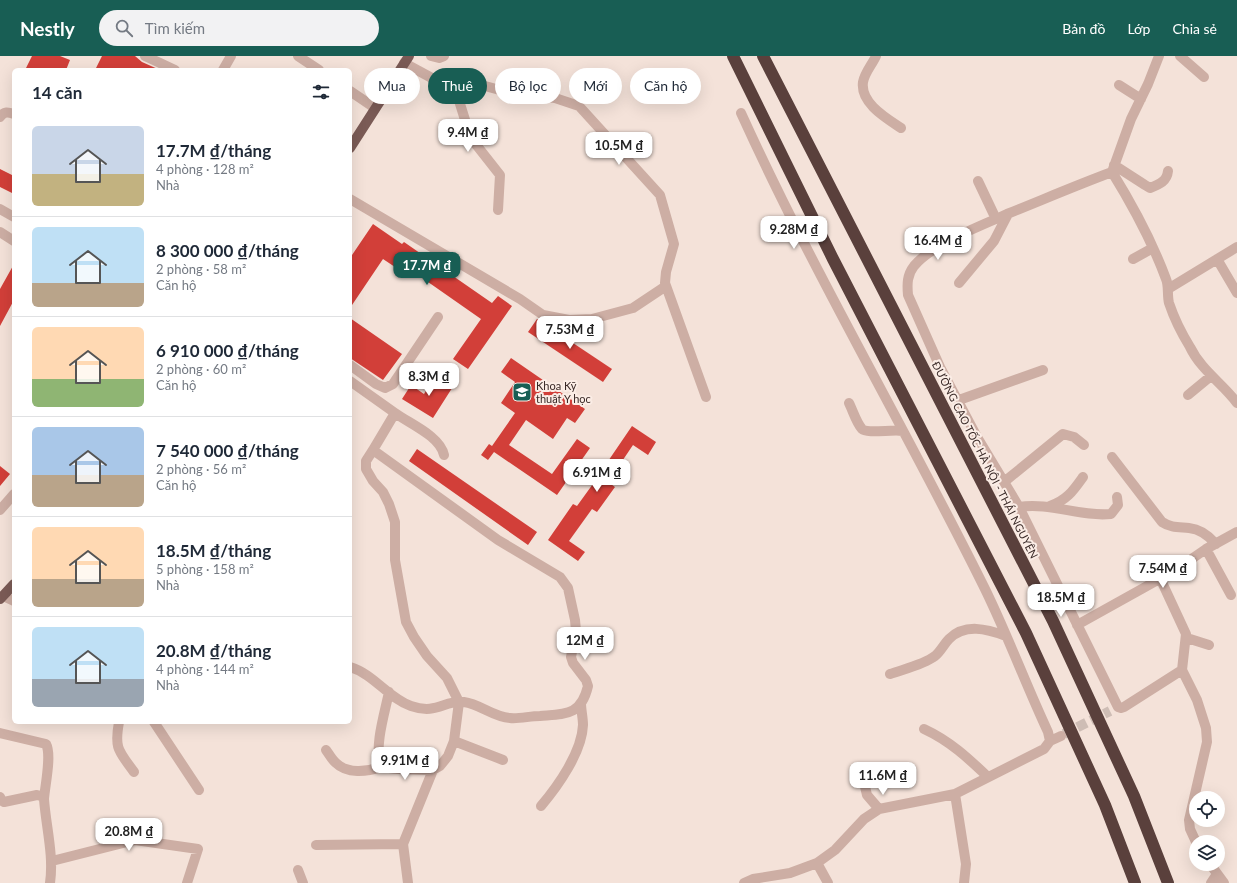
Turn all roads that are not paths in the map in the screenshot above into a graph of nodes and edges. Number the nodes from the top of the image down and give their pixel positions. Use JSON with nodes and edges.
{"nodes":[{"id":1,"x":145,"y":56,"type":"edge"},
{"id":2,"x":231,"y":56,"type":"edge"},
{"id":3,"x":298,"y":56,"type":"edge"},
{"id":4,"x":431,"y":56,"type":"edge"},
{"id":5,"x":444,"y":56,"type":"edge"},
{"id":6,"x":733,"y":56,"type":"edge"},
{"id":7,"x":763,"y":56,"type":"edge"},
{"id":8,"x":876,"y":56,"type":"edge"},
{"id":9,"x":1159,"y":56,"type":"edge"},
{"id":10,"x":1180,"y":56,"type":"edge"},
{"id":11,"x":407,"y":59,"type":"edge"},
{"id":12,"x":171,"y":68,"type":"edge"},
{"id":13,"x":224,"y":68,"type":"edge"},
{"id":14,"x":316,"y":68,"type":"edge"},
{"id":15,"x":428,"y":73,"type":"edge"},
{"id":16,"x":1204,"y":77,"type":"dead end"},
{"id":17,"x":1119,"y":85,"type":"dead end"},
{"id":18,"x":487,"y":87,"type":"edge"},
{"id":19,"x":352,"y":92,"type":"edge"},
{"id":20,"x":1141,"y":99,"type":"junction"},
{"id":21,"x":460,"y":104,"type":"edge"},
{"id":22,"x":375,"y":108,"type":"junction"},
{"id":23,"x":12,"y":113,"type":"edge"},
{"id":24,"x":741,"y":113,"type":"dead end"},
{"id":25,"x":0,"y":117,"type":"edge"},
{"id":26,"x":901,"y":128,"type":"dead end"},
{"id":27,"x":352,"y":145,"type":"edge"},
{"id":28,"x":1113,"y":168,"type":"junction"},
{"id":29,"x":1168,"y":171,"type":"dead end"},
{"id":30,"x":978,"y":181,"type":"dead end"},
{"id":31,"x":352,"y":200,"type":"edge"},
{"id":32,"x":0,"y":209,"type":"edge"},
{"id":33,"x":498,"y":210,"type":"dead end"},
{"id":34,"x":1008,"y":214,"type":"junction"},
{"id":35,"x":12,"y":216,"type":"edge"},
{"id":36,"x":996,"y":219,"type":"junction"},
{"id":37,"x":0,"y":232,"type":"edge"},
{"id":38,"x":12,"y":240,"type":"edge"},
{"id":39,"x":1237,"y":247,"type":"edge"},
{"id":40,"x":1153,"y":248,"type":"junction"},
{"id":41,"x":1133,"y":259,"type":"dead end"},
{"id":42,"x":1217,"y":259,"type":"junction"},
{"id":43,"x":959,"y":283,"type":"dead end"},
{"id":44,"x":666,"y":286,"type":"junction"},
{"id":45,"x":1168,"y":289,"type":"junction"},
{"id":46,"x":1237,"y":293,"type":"edge"},
{"id":47,"x":438,"y":317,"type":"dead end"},
{"id":48,"x":352,"y":366,"type":"edge"},
{"id":49,"x":1043,"y":370,"type":"dead end"},
{"id":50,"x":1211,"y":376,"type":"junction"},
{"id":51,"x":352,"y":382,"type":"edge"},
{"id":52,"x":1188,"y":395,"type":"dead end"},
{"id":53,"x":706,"y":398,"type":"dead end"},
{"id":54,"x":959,"y":400,"type":"junction"},
{"id":55,"x":849,"y":403,"type":"dead end"},
{"id":56,"x":1237,"y":404,"type":"edge"},
{"id":57,"x":395,"y":414,"type":"junction"},
{"id":58,"x":903,"y":431,"type":"junction"},
{"id":59,"x":1084,"y":445,"type":"dead end"},
{"id":60,"x":372,"y":450,"type":"junction"},
{"id":61,"x":444,"y":455,"type":"dead end"},
{"id":62,"x":1112,"y":457,"type":"dead end"},
{"id":63,"x":1083,"y":477,"type":"dead end"},
{"id":64,"x":1004,"y":482,"type":"junction"},
{"id":65,"x":12,"y":496,"type":"edge"},
{"id":66,"x":1117,"y":497,"type":"dead end"},
{"id":67,"x":1048,"y":506,"type":"junction"},
{"id":68,"x":1018,"y":507,"type":"junction"},
{"id":69,"x":0,"y":510,"type":"edge"},
{"id":70,"x":1237,"y":532,"type":"edge"},
{"id":71,"x":1216,"y":544,"type":"junction"},
{"id":72,"x":1206,"y":550,"type":"junction"},
{"id":73,"x":1160,"y":578,"type":"junction"},
{"id":74,"x":12,"y":586,"type":"edge"},
{"id":75,"x":1231,"y":594,"type":"dead end"},
{"id":76,"x":1,"y":598,"type":"edge"},
{"id":77,"x":12,"y":601,"type":"edge"},
{"id":78,"x":1077,"y":625,"type":"junction"},
{"id":79,"x":1006,"y":636,"type":"junction"},
{"id":80,"x":1187,"y":638,"type":"junction"},
{"id":81,"x":1208,"y":645,"type":"dead end"},
{"id":82,"x":352,"y":668,"type":"edge"},
{"id":83,"x":1182,"y":670,"type":"junction"},
{"id":84,"x":890,"y":674,"type":"dead end"},
{"id":85,"x":389,"y":692,"type":"junction"},
{"id":86,"x":459,"y":702,"type":"junction"},
{"id":87,"x":580,"y":703,"type":"junction"},
{"id":88,"x":119,"y":724,"type":"edge"},
{"id":89,"x":155,"y":724,"type":"edge"},
{"id":90,"x":924,"y":729,"type":"dead end"},
{"id":91,"x":0,"y":733,"type":"edge"},
{"id":92,"x":1061,"y":736,"type":"tunnel mouth"},
{"id":93,"x":454,"y":741,"type":"junction"},
{"id":94,"x":1050,"y":741,"type":"junction"},
{"id":95,"x":326,"y":750,"type":"dead end"},
{"id":96,"x":503,"y":760,"type":"dead end"},
{"id":97,"x":380,"y":767,"type":"junction"},
{"id":98,"x":433,"y":770,"type":"junction"},
{"id":99,"x":134,"y":772,"type":"dead end"},
{"id":100,"x":862,"y":774,"type":"dead end"},
{"id":101,"x":988,"y":777,"type":"junction"},
{"id":102,"x":199,"y":790,"type":"dead end"},
{"id":103,"x":955,"y":794,"type":"junction"},
{"id":104,"x":0,"y":797,"type":"edge"},
{"id":105,"x":44,"y":799,"type":"junction"},
{"id":106,"x":541,"y":806,"type":"dead end"},
{"id":107,"x":879,"y":809,"type":"junction"},
{"id":108,"x":1193,"y":835,"type":"edge"},
{"id":109,"x":403,"y":844,"type":"junction"},
{"id":110,"x":316,"y":845,"type":"dead end"},
{"id":111,"x":52,"y":860,"type":"junction"},
{"id":112,"x":816,"y":862,"type":"junction"},
{"id":113,"x":298,"y":870,"type":"dead end"},
{"id":114,"x":1215,"y":871,"type":"edge"},
{"id":115,"x":1217,"y":874,"type":"junction"},
{"id":116,"x":50,"y":883,"type":"edge"},
{"id":117,"x":187,"y":883,"type":"edge"},
{"id":118,"x":303,"y":883,"type":"edge"},
{"id":119,"x":408,"y":883,"type":"edge"},
{"id":120,"x":744,"y":883,"type":"edge"},
{"id":121,"x":828,"y":883,"type":"edge"},
{"id":122,"x":964,"y":883,"type":"edge"},
{"id":123,"x":1135,"y":883,"type":"edge"},
{"id":124,"x":1168,"y":883,"type":"edge"},
{"id":125,"x":1211,"y":883,"type":"edge"},
{"id":126,"x":1224,"y":883,"type":"edge"}],
"edges":[{"from":1,"to":12,"type":"street"},
{"from":2,"to":13,"type":"street"},
{"from":3,"to":14,"type":"street"},
{"from":4,"to":5,"type":"street"},
{"from":6,"to":123,"type":"highway"},
{"from":7,"to":124,"type":"highway","name":"ĐƯỜNG CAO TỐC HÀ NỘI - THÁI NGUYÊN"},
{"from":8,"to":26,"type":"street"},
{"from":9,"to":20,"type":"street"},
{"from":10,"to":16,"type":"street"},
{"from":11,"to":15,"type":"street"},
{"from":11,"to":22,"type":"main road"},
{"from":17,"to":20,"type":"street"},
{"from":18,"to":44,"type":"street"},
{"from":19,"to":22,"type":"street"},
{"from":20,"to":28,"type":"street"},
{"from":21,"to":33,"type":"street"},
{"from":22,"to":27,"type":"main road"},
{"from":23,"to":25,"type":"street"},
{"from":24,"to":58,"type":"street"},
{"from":28,"to":29,"type":"street"},
{"from":28,"to":34,"type":"street"},
{"from":28,"to":40,"type":"street"},
{"from":30,"to":36,"type":"street"},
{"from":31,"to":44,"type":"street"},
{"from":32,"to":35,"type":"street"},
{"from":34,"to":36,"type":"street"},
{"from":34,"to":43,"type":"street"},
{"from":36,"to":54,"type":"street"},
{"from":37,"to":38,"type":"street"},
{"from":39,"to":42,"type":"street"},
{"from":40,"to":41,"type":"street"},
{"from":40,"to":45,"type":"street"},
{"from":42,"to":45,"type":"street"},
{"from":42,"to":46,"type":"street"},
{"from":44,"to":53,"type":"street"},
{"from":45,"to":50,"type":"street"},
{"from":47,"to":48,"type":"street"},
{"from":49,"to":54,"type":"street"},
{"from":50,"to":52,"type":"street"},
{"from":50,"to":56,"type":"street"},
{"from":51,"to":57,"type":"street"},
{"from":54,"to":64,"type":"street"},
{"from":55,"to":58,"type":"street"},
{"from":57,"to":60,"type":"street"},
{"from":57,"to":61,"type":"street"},
{"from":58,"to":79,"type":"street"},
{"from":59,"to":64,"type":"street"},
{"from":60,"to":86,"type":"street"},
{"from":60,"to":87,"type":"street"},
{"from":62,"to":71,"type":"street"},
{"from":63,"to":67,"type":"street"},
{"from":64,"to":68,"type":"street"},
{"from":65,"to":69,"type":"street"},
{"from":66,"to":67,"type":"street"},
{"from":67,"to":68,"type":"street"},
{"from":68,"to":78,"type":"street"},
{"from":70,"to":71,"type":"street"},
{"from":71,"to":72,"type":"street"},
{"from":72,"to":73,"type":"street"},
{"from":72,"to":75,"type":"street"},
{"from":73,"to":78,"type":"street"},
{"from":73,"to":80,"type":"street"},
{"from":74,"to":76,"type":"main road"},
{"from":76,"to":77,"type":"street"},
{"from":78,"to":83,"type":"street"},
{"from":79,"to":84,"type":"street"},
{"from":79,"to":94,"type":"street"},
{"from":80,"to":81,"type":"street"},
{"from":80,"to":83,"type":"street"},
{"from":82,"to":85,"type":"street"},
{"from":83,"to":108,"type":"street"},
{"from":85,"to":86,"type":"street"},
{"from":85,"to":97,"type":"street"},
{"from":86,"to":87,"type":"street"},
{"from":86,"to":93,"type":"street"},
{"from":87,"to":106,"type":"street"},
{"from":88,"to":99,"type":"street"},
{"from":89,"to":102,"type":"street"},
{"from":90,"to":101,"type":"street"},
{"from":91,"to":105,"type":"street"},
{"from":92,"to":94,"type":"street"},
{"from":93,"to":96,"type":"street"},
{"from":93,"to":98,"type":"street"},
{"from":94,"to":101,"type":"street"},
{"from":95,"to":97,"type":"street"},
{"from":97,"to":98,"type":"street"},
{"from":98,"to":109,"type":"street"},
{"from":100,"to":107,"type":"street"},
{"from":101,"to":103,"type":"street"},
{"from":103,"to":107,"type":"street"},
{"from":103,"to":122,"type":"street"},
{"from":104,"to":105,"type":"street"},
{"from":105,"to":111,"type":"street"},
{"from":107,"to":112,"type":"street"},
{"from":109,"to":110,"type":"street"},
{"from":109,"to":119,"type":"street"},
{"from":111,"to":116,"type":"street"},
{"from":111,"to":117,"type":"street"},
{"from":112,"to":120,"type":"street"},
{"from":112,"to":121,"type":"street"},
{"from":113,"to":118,"type":"street"},
{"from":114,"to":115,"type":"street"},
{"from":115,"to":125,"type":"street"},
{"from":115,"to":126,"type":"street"}]}
